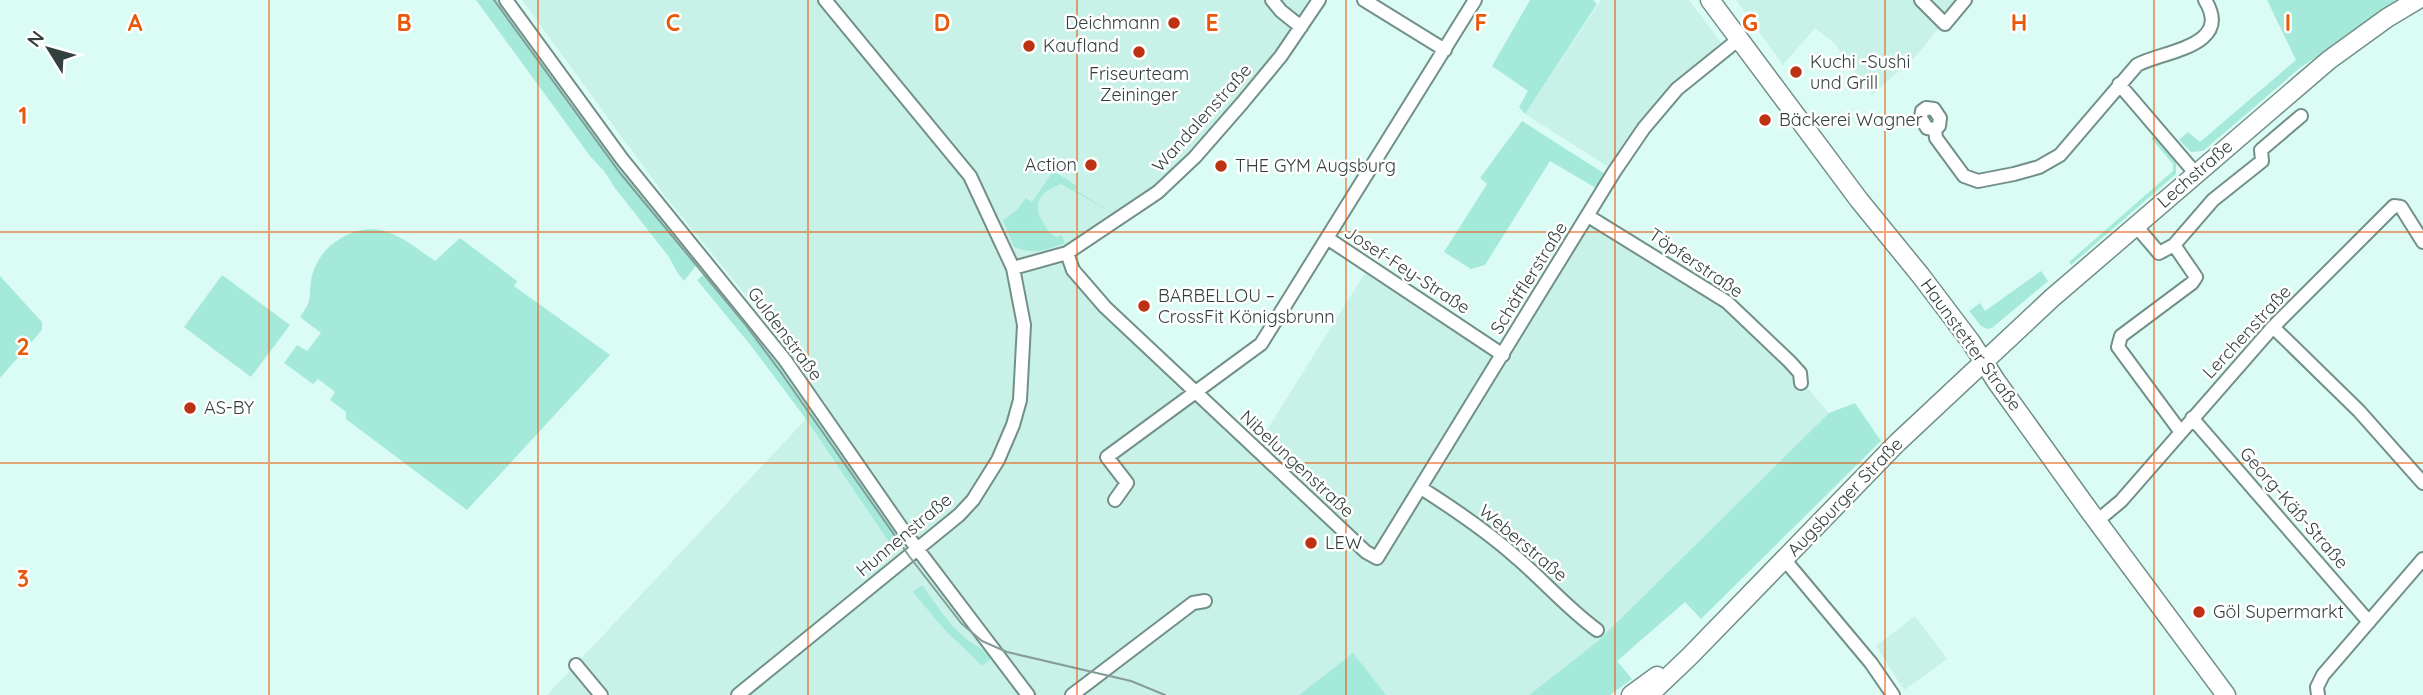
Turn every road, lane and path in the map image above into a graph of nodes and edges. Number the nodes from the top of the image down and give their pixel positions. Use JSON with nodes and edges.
{"nodes":[{"id":1,"x":506,"y":0,"type":"edge"},
{"id":2,"x":825,"y":0,"type":"edge"},
{"id":3,"x":1272,"y":0,"type":"edge"},
{"id":4,"x":1319,"y":0,"type":"edge"},
{"id":5,"x":1364,"y":0,"type":"edge"},
{"id":6,"x":1475,"y":0,"type":"edge"},
{"id":7,"x":1921,"y":0,"type":"edge"},
{"id":8,"x":1965,"y":0,"type":"edge"},
{"id":9,"x":2205,"y":0,"type":"edge"},
{"id":10,"x":2417,"y":0,"type":"edge"},
{"id":11,"x":1718,"y":4,"type":"edge"},
{"id":12,"x":1301,"y":27,"type":"junction"},
{"id":13,"x":1739,"y":39,"type":"junction"},
{"id":14,"x":1445,"y":50,"type":"junction"},
{"id":15,"x":2119,"y":84,"type":"junction"},
{"id":16,"x":2301,"y":116,"type":"dead end"},
{"id":17,"x":1935,"y":129,"type":"dead end"},
{"id":18,"x":2196,"y":174,"type":"junction"},
{"id":19,"x":1588,"y":216,"type":"junction"},
{"id":20,"x":2136,"y":226,"type":"junction"},
{"id":21,"x":1327,"y":239,"type":"junction"},
{"id":22,"x":2423,"y":242,"type":"edge"},
{"id":23,"x":2174,"y":245,"type":"junction"},
{"id":24,"x":1067,"y":253,"type":"junction"},
{"id":25,"x":1013,"y":268,"type":"junction"},
{"id":26,"x":2273,"y":327,"type":"junction"},
{"id":27,"x":1503,"y":355,"type":"junction"},
{"id":28,"x":1983,"y":361,"type":"junction"},
{"id":29,"x":1801,"y":383,"type":"dead end"},
{"id":30,"x":1195,"y":392,"type":"junction"},
{"id":31,"x":2192,"y":418,"type":"junction"},
{"id":32,"x":2180,"y":431,"type":"junction"},
{"id":33,"x":2423,"y":483,"type":"edge"},
{"id":34,"x":1421,"y":488,"type":"junction"},
{"id":35,"x":1115,"y":500,"type":"dead end"},
{"id":36,"x":2097,"y":521,"type":"junction"},
{"id":37,"x":918,"y":549,"type":"junction"},
{"id":38,"x":1377,"y":558,"type":"joint"},
{"id":39,"x":1784,"y":559,"type":"junction"},
{"id":40,"x":2423,"y":559,"type":"edge"},
{"id":41,"x":1205,"y":601,"type":"dead end"},
{"id":42,"x":2369,"y":622,"type":"junction"},
{"id":43,"x":1597,"y":630,"type":"dead end"},
{"id":44,"x":1709,"y":635,"type":"junction"},
{"id":45,"x":576,"y":665,"type":"dead end"},
{"id":46,"x":601,"y":695,"type":"edge"},
{"id":47,"x":738,"y":695,"type":"edge"},
{"id":48,"x":1028,"y":695,"type":"edge"},
{"id":49,"x":1072,"y":695,"type":"edge"},
{"id":50,"x":1631,"y":695,"type":"edge"},
{"id":51,"x":1648,"y":695,"type":"edge"},
{"id":52,"x":1893,"y":695,"type":"edge"},
{"id":53,"x":2226,"y":695,"type":"edge"},
{"id":54,"x":2318,"y":695,"type":"edge"}],
"edges":[{"from":1,"to":37,"type":"street","name":"Guldenstraße"},
{"from":2,"to":25,"type":"street","name":"Hunnenstraße"},
{"from":3,"to":12,"type":"street"},
{"from":4,"to":12,"type":"street","name":"Wandalenstraße"},
{"from":5,"to":14,"type":"street"},
{"from":6,"to":14,"type":"street"},
{"from":7,"to":8,"type":"street"},
{"from":9,"to":15,"type":"street"},
{"from":10,"to":18,"type":"main road","name":"Lechstraße"},
{"from":11,"to":13,"type":"main road","name":"Haunstetter Straße"},
{"from":12,"to":24,"type":"street","name":"Wandalenstraße"},
{"from":13,"to":19,"type":"street","name":"Schäfflerstraße"},
{"from":13,"to":28,"type":"main road","name":"Haunstetter Straße"},
{"from":14,"to":21,"type":"street"},
{"from":15,"to":17,"type":"street"},
{"from":15,"to":18,"type":"street"},
{"from":16,"to":23,"type":"street"},
{"from":18,"to":20,"type":"main road","name":"Lechstraße"},
{"from":19,"to":27,"type":"street","name":"Schäfflerstraße"},
{"from":19,"to":29,"type":"street","name":"Töpferstraße"},
{"from":20,"to":23,"type":"street"},
{"from":20,"to":28,"type":"main road","name":"Lechstraße"},
{"from":21,"to":27,"type":"street","name":"Josef-Fey-Straße"},
{"from":21,"to":30,"type":"street"},
{"from":22,"to":26,"type":"street","name":"Lerchenstraße"},
{"from":23,"to":32,"type":"street"},
{"from":24,"to":25,"type":"street","name":"Wandalenstraße"},
{"from":24,"to":30,"type":"street","name":"Nibelungenstraße"},
{"from":25,"to":37,"type":"street","name":"Hunnenstraße"},
{"from":26,"to":31,"type":"street","name":"Lerchenstraße"},
{"from":26,"to":33,"type":"street"},
{"from":27,"to":34,"type":"street","name":"Schäfflerstraße"},
{"from":28,"to":36,"type":"main road","name":"Haunstetter Straße"},
{"from":28,"to":39,"type":"main road","name":"Augsburger Straße"},
{"from":30,"to":35,"type":"street"},
{"from":30,"to":38,"type":"street","name":"Nibelungenstraße"},
{"from":31,"to":32,"type":"street","name":"Lerchenstraße"},
{"from":31,"to":42,"type":"street","name":"Georg-Käß-Straße"},
{"from":32,"to":36,"type":"street","name":"Lerchenstraße"},
{"from":34,"to":38,"type":"street","name":"Schäfflerstraße"},
{"from":34,"to":43,"type":"street","name":"Weberstraße"},
{"from":36,"to":53,"type":"main road","name":"Haunstetter Straße"},
{"from":37,"to":47,"type":"street","name":"Hunnenstraße"},
{"from":37,"to":48,"type":"street","name":"Guldenstraße"},
{"from":39,"to":44,"type":"main road","name":"Augsburger Straße"},
{"from":39,"to":52,"type":"street"},
{"from":40,"to":42,"type":"street"},
{"from":41,"to":49,"type":"street"},
{"from":42,"to":54,"type":"street"},
{"from":44,"to":50,"type":"main road","name":"Augsburger Straße"},
{"from":44,"to":51,"type":"main road","name":"Augsburger Straße"},
{"from":45,"to":46,"type":"street"}]}
